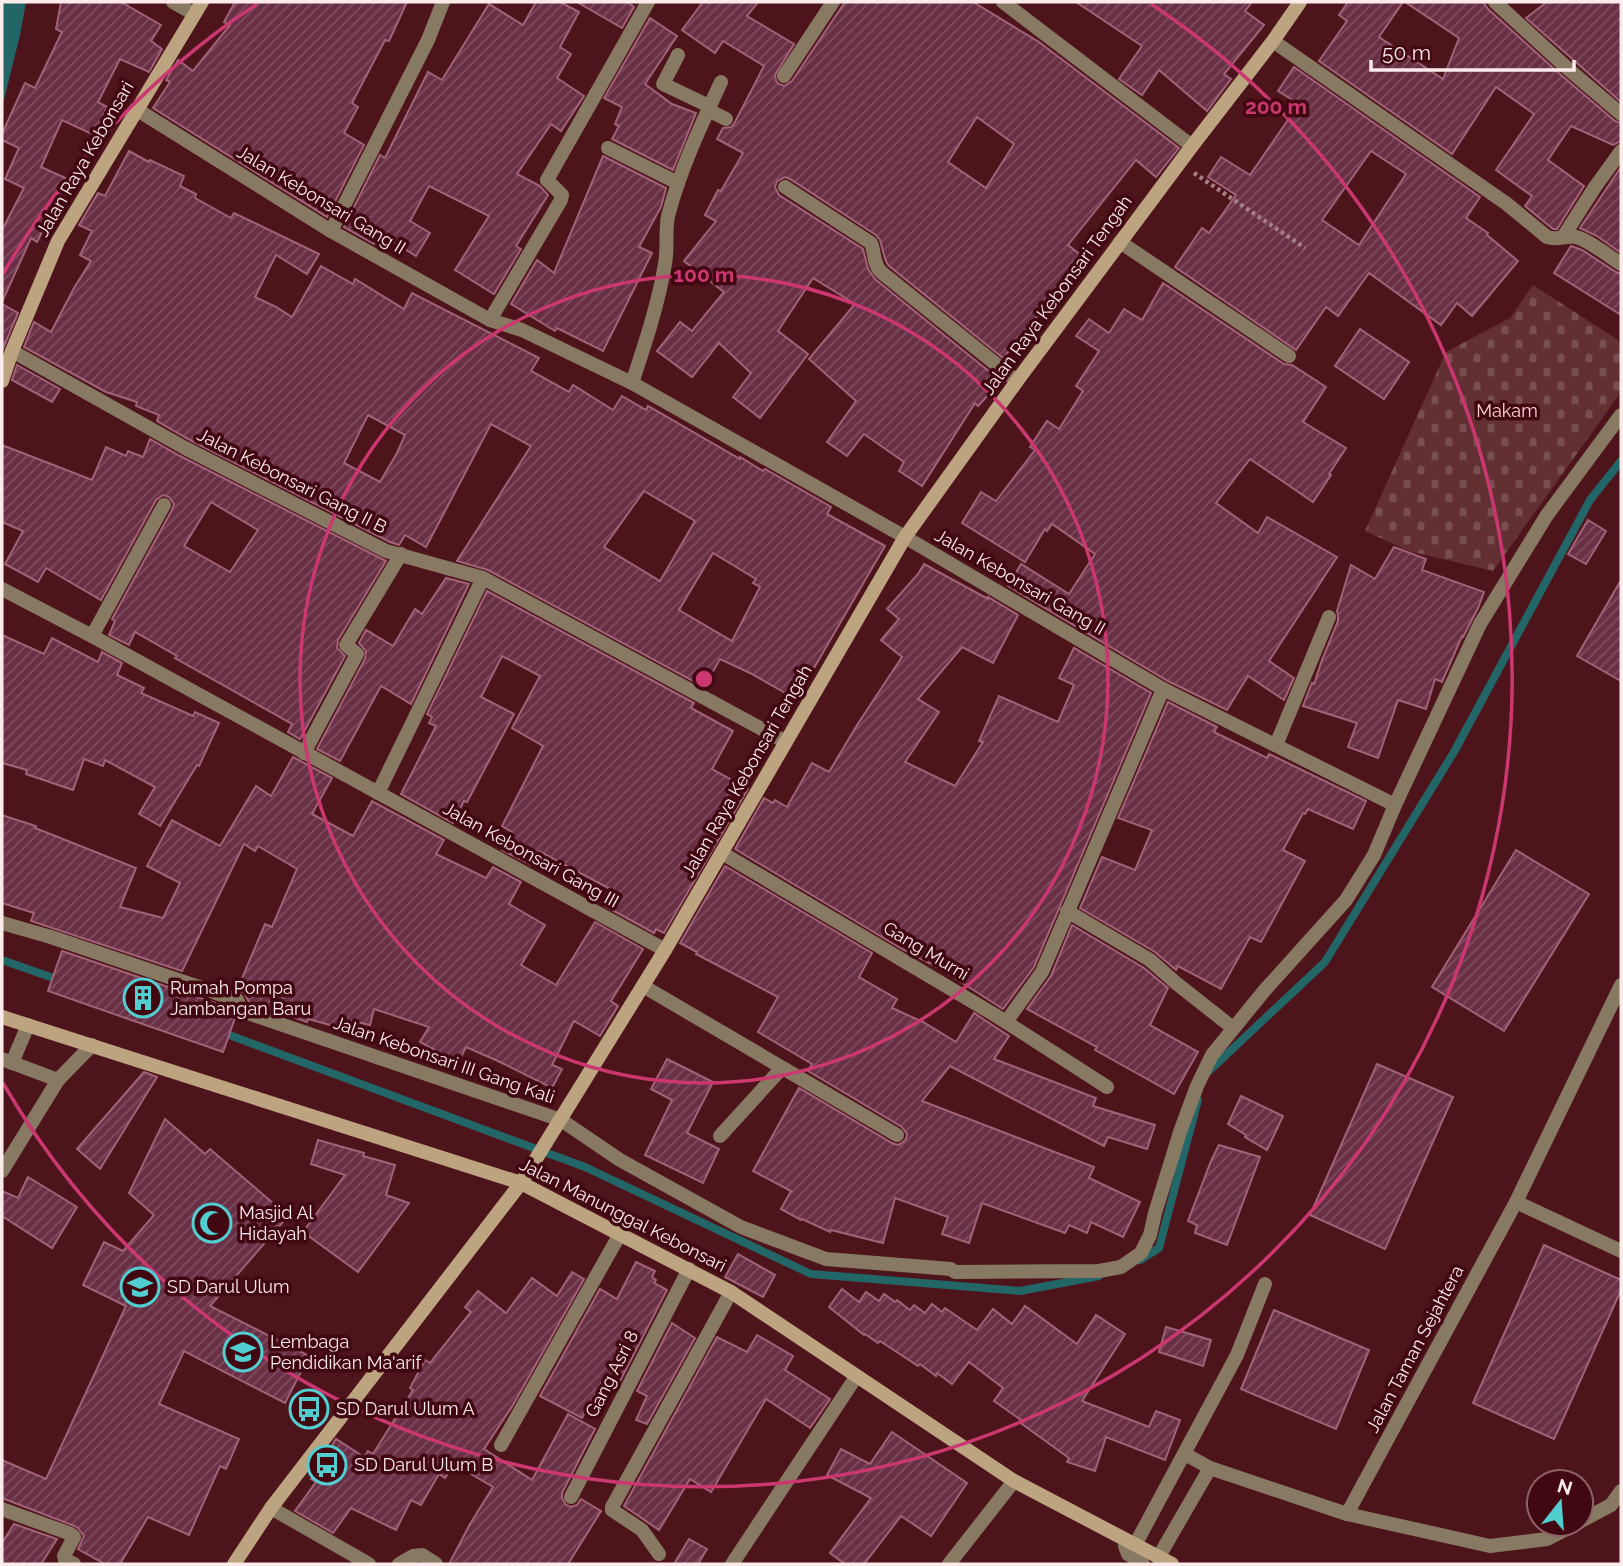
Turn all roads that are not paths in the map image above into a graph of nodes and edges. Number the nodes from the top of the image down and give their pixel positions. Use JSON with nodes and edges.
{"nodes":[{"id":1,"x":173,"y":2,"type":"edge"},
{"id":2,"x":443,"y":2,"type":"edge"},
{"id":3,"x":648,"y":2,"type":"edge"},
{"id":4,"x":833,"y":2,"type":"edge"},
{"id":5,"x":1003,"y":2,"type":"edge"},
{"id":6,"x":1300,"y":2,"type":"edge"},
{"id":7,"x":1495,"y":2,"type":"edge"},
{"id":8,"x":198,"y":8,"type":"edge"},
{"id":9,"x":1273,"y":41,"type":"junction"},
{"id":10,"x":678,"y":55,"type":"dead end"},
{"id":11,"x":784,"y":76,"type":"dead end"},
{"id":12,"x":721,"y":82,"type":"dead end"},
{"id":13,"x":709,"y":108,"type":"junction"},
{"id":14,"x":136,"y":109,"type":"junction"},
{"id":15,"x":1621,"y":114,"type":"edge"},
{"id":16,"x":726,"y":119,"type":"dead end"},
{"id":17,"x":1192,"y":146,"type":"junction"},
{"id":18,"x":608,"y":148,"type":"dead end"},
{"id":19,"x":1621,"y":151,"type":"edge"},
{"id":20,"x":678,"y":183,"type":"junction"},
{"id":21,"x":785,"y":187,"type":"dead end"},
{"id":22,"x":331,"y":231,"type":"junction"},
{"id":23,"x":1563,"y":237,"type":"junction"},
{"id":24,"x":1120,"y":242,"type":"junction"},
{"id":25,"x":1621,"y":264,"type":"edge"},
{"id":26,"x":490,"y":320,"type":"junction"},
{"id":27,"x":12,"y":351,"type":"junction"},
{"id":28,"x":1289,"y":356,"type":"dead end"},
{"id":29,"x":1017,"y":381,"type":"junction"},
{"id":30,"x":2,"y":382,"type":"edge"},
{"id":31,"x":632,"y":383,"type":"junction"},
{"id":32,"x":1621,"y":415,"type":"edge"},
{"id":33,"x":164,"y":505,"type":"dead end"},
{"id":34,"x":905,"y":537,"type":"junction"},
{"id":35,"x":401,"y":554,"type":"junction"},
{"id":36,"x":482,"y":578,"type":"junction"},
{"id":37,"x":2,"y":589,"type":"edge"},
{"id":38,"x":1329,"y":617,"type":"dead end"},
{"id":39,"x":92,"y":636,"type":"junction"},
{"id":40,"x":1163,"y":689,"type":"junction"},
{"id":41,"x":786,"y":742,"type":"junction"},
{"id":42,"x":1276,"y":745,"type":"junction"},
{"id":43,"x":304,"y":753,"type":"junction"},
{"id":44,"x":378,"y":793,"type":"junction"},
{"id":45,"x":1395,"y":805,"type":"junction"},
{"id":46,"x":722,"y":853,"type":"junction"},
{"id":47,"x":1067,"y":911,"type":"junction"},
{"id":48,"x":2,"y":923,"type":"edge"},
{"id":49,"x":665,"y":950,"type":"junction"},
{"id":50,"x":643,"y":986,"type":"junction"},
{"id":51,"x":1620,"y":990,"type":"edge"},
{"id":52,"x":2,"y":1017,"type":"edge"},
{"id":53,"x":1006,"y":1022,"type":"junction"},
{"id":54,"x":28,"y":1025,"type":"junction"},
{"id":55,"x":1233,"y":1028,"type":"junction"},
{"id":56,"x":92,"y":1045,"type":"junction"},
{"id":57,"x":7,"y":1061,"type":"edge"},
{"id":58,"x":782,"y":1068,"type":"junction"},
{"id":59,"x":58,"y":1080,"type":"junction"},
{"id":60,"x":1107,"y":1087,"type":"dead end"},
{"id":61,"x":558,"y":1125,"type":"junction"},
{"id":62,"x":897,"y":1135,"type":"dead end"},
{"id":63,"x":720,"y":1136,"type":"dead end"},
{"id":64,"x":2,"y":1171,"type":"edge"},
{"id":65,"x":522,"y":1183,"type":"junction"},
{"id":66,"x":1516,"y":1202,"type":"junction"},
{"id":67,"x":620,"y":1234,"type":"junction"},
{"id":68,"x":1621,"y":1251,"type":"edge"},
{"id":69,"x":689,"y":1269,"type":"junction"},
{"id":70,"x":1265,"y":1284,"type":"dead end"},
{"id":71,"x":731,"y":1292,"type":"junction"},
{"id":72,"x":856,"y":1377,"type":"junction"},
{"id":73,"x":501,"y":1445,"type":"dead end"},
{"id":74,"x":1185,"y":1454,"type":"junction"},
{"id":75,"x":1210,"y":1468,"type":"junction"},
{"id":76,"x":1014,"y":1481,"type":"junction"},
{"id":77,"x":1621,"y":1491,"type":"edge"},
{"id":78,"x":570,"y":1497,"type":"dead end"},
{"id":79,"x":271,"y":1508,"type":"junction"},
{"id":80,"x":2,"y":1509,"type":"edge"},
{"id":81,"x":1347,"y":1514,"type":"junction"},
{"id":82,"x":1595,"y":1514,"type":"edge"},
{"id":83,"x":1549,"y":1538,"type":"edge"},
{"id":84,"x":1131,"y":1544,"type":"junction"},
{"id":85,"x":659,"y":1554,"type":"dead end"},
{"id":86,"x":1158,"y":1558,"type":"junction"},
{"id":87,"x":74,"y":1564,"type":"edge"},
{"id":88,"x":234,"y":1564,"type":"edge"},
{"id":89,"x":369,"y":1564,"type":"edge"},
{"id":90,"x":399,"y":1564,"type":"edge"},
{"id":91,"x":436,"y":1564,"type":"edge"},
{"id":92,"x":732,"y":1564,"type":"edge"},
{"id":93,"x":949,"y":1564,"type":"edge"},
{"id":94,"x":1143,"y":1564,"type":"edge"},
{"id":95,"x":1172,"y":1564,"type":"edge"}],
"edges":[{"from":1,"to":8,"type":"street"},
{"from":2,"to":22,"type":"street"},
{"from":3,"to":26,"type":"street"},
{"from":4,"to":11,"type":"street"},
{"from":5,"to":17,"type":"street"},
{"from":6,"to":9,"type":"street","name":"Jalan Raya Kebonsari Tengah"},
{"from":7,"to":15,"type":"street"},
{"from":8,"to":14,"type":"street","name":"Jalan Raya Kebonsari"},
{"from":9,"to":17,"type":"street","name":"Jalan Raya Kebonsari Tengah"},
{"from":9,"to":23,"type":"street"},
{"from":10,"to":13,"type":"street"},
{"from":12,"to":13,"type":"street"},
{"from":13,"to":16,"type":"street"},
{"from":13,"to":20,"type":"street"},
{"from":14,"to":22,"type":"street","name":"Jalan Kebonsari Gang II"},
{"from":14,"to":27,"type":"street","name":"Jalan Raya Kebonsari"},
{"from":17,"to":24,"type":"street","name":"Jalan Raya Kebonsari Tengah"},
{"from":18,"to":20,"type":"street"},
{"from":19,"to":23,"type":"street"},
{"from":20,"to":31,"type":"street"},
{"from":21,"to":29,"type":"street"},
{"from":22,"to":26,"type":"street","name":"Jalan Kebonsari Gang II"},
{"from":23,"to":25,"type":"street"},
{"from":24,"to":28,"type":"street"},
{"from":24,"to":29,"type":"street","name":"Jalan Raya Kebonsari Tengah"},
{"from":26,"to":31,"type":"street","name":"Jalan Kebonsari Gang II"},
{"from":27,"to":30,"type":"street","name":"Jalan Raya Kebonsari"},
{"from":27,"to":35,"type":"street","name":"Jalan Kebonsari Gang II B"},
{"from":29,"to":34,"type":"street","name":"Jalan Raya Kebonsari Tengah"},
{"from":31,"to":34,"type":"street","name":"Jalan Kebonsari Gang II"},
{"from":32,"to":45,"type":"street","name":"Jalan Kebonsari III Gang Kali"},
{"from":33,"to":39,"type":"street"},
{"from":34,"to":40,"type":"street","name":"Jalan Kebonsari Gang II"},
{"from":34,"to":41,"type":"street","name":"Jalan Raya Kebonsari Tengah"},
{"from":35,"to":36,"type":"street","name":"Jalan Kebonsari Gang II B"},
{"from":35,"to":43,"type":"street"},
{"from":36,"to":41,"type":"street","name":"Jalan Kebonsari Gang II B"},
{"from":36,"to":44,"type":"street"},
{"from":37,"to":39,"type":"street","name":"Jalan Kebonsari Gang III"},
{"from":38,"to":42,"type":"street"},
{"from":39,"to":43,"type":"street","name":"Jalan Kebonsari Gang III"},
{"from":40,"to":42,"type":"street","name":"Jalan Kebonsari Gang II"},
{"from":40,"to":47,"type":"street"},
{"from":41,"to":46,"type":"street","name":"Jalan Raya Kebonsari Tengah"},
{"from":42,"to":45,"type":"street","name":"Jalan Kebonsari Gang II"},
{"from":43,"to":44,"type":"street","name":"Jalan Kebonsari Gang III"},
{"from":44,"to":49,"type":"street","name":"Jalan Kebonsari Gang III"},
{"from":45,"to":55,"type":"street","name":"Jalan Kebonsari III Gang Kali"},
{"from":46,"to":49,"type":"street","name":"Jalan Raya Kebonsari Tengah"},
{"from":46,"to":53,"type":"street","name":"Gang Murni"},
{"from":47,"to":53,"type":"street"},
{"from":47,"to":55,"type":"street"},
{"from":48,"to":61,"type":"street","name":"Jalan Kebonsari III Gang Kali"},
{"from":49,"to":50,"type":"street","name":"Jalan Raya Kebonsari Tengah"},
{"from":50,"to":58,"type":"street"},
{"from":50,"to":61,"type":"street","name":"Jalan Raya Kebonsari Tengah"},
{"from":51,"to":66,"type":"street","name":"Jalan Taman Sejahtera"},
{"from":52,"to":54,"type":"street","name":"Jalan Manunggal Kebonsari"},
{"from":53,"to":60,"type":"street","name":"Gang Murni"},
{"from":54,"to":56,"type":"street","name":"Jalan Manunggal Kebonsari"},
{"from":54,"to":57,"type":"street"},
{"from":55,"to":61,"type":"street","name":"Jalan Kebonsari III Gang Kali"},
{"from":56,"to":59,"type":"street"},
{"from":56,"to":65,"type":"street","name":"Jalan Manunggal Kebonsari"},
{"from":57,"to":59,"type":"street"},
{"from":58,"to":62,"type":"street"},
{"from":58,"to":63,"type":"street"},
{"from":59,"to":64,"type":"street"},
{"from":61,"to":65,"type":"street","name":"Jalan Raya Kebonsari Tengah"},
{"from":65,"to":67,"type":"street","name":"Jalan Manunggal Kebonsari"},
{"from":65,"to":79,"type":"street","name":"Jalan Raya Kebonsari Tengah"},
{"from":66,"to":68,"type":"street"},
{"from":66,"to":81,"type":"street","name":"Jalan Taman Sejahtera"},
{"from":67,"to":69,"type":"street","name":"Jalan Manunggal Kebonsari"},
{"from":67,"to":73,"type":"street"},
{"from":69,"to":71,"type":"street","name":"Jalan Manunggal Kebonsari"},
{"from":69,"to":78,"type":"street","name":"Gang Asri 8"},
{"from":70,"to":74,"type":"street"},
{"from":71,"to":72,"type":"street","name":"Jalan Manunggal Kebonsari"},
{"from":71,"to":85,"type":"street"},
{"from":72,"to":76,"type":"street","name":"Jalan Manunggal Kebonsari"},
{"from":72,"to":92,"type":"street"},
{"from":74,"to":75,"type":"street"},
{"from":74,"to":84,"type":"street"},
{"from":75,"to":81,"type":"street"},
{"from":75,"to":86,"type":"street"},
{"from":76,"to":84,"type":"street","name":"Jalan Manunggal Kebonsari"},
{"from":76,"to":93,"type":"street"},
{"from":77,"to":82,"type":"street"},
{"from":79,"to":88,"type":"street","name":"Jalan Raya Kebonsari Tengah"},
{"from":79,"to":89,"type":"street"},
{"from":80,"to":87,"type":"street"},
{"from":81,"to":83,"type":"street"},
{"from":84,"to":86,"type":"street","name":"Jalan Manunggal Kebonsari"},
{"from":84,"to":94,"type":"street"},
{"from":86,"to":95,"type":"street","name":"Jalan Manunggal Kebonsari"},
{"from":90,"to":91,"type":"street"}]}
